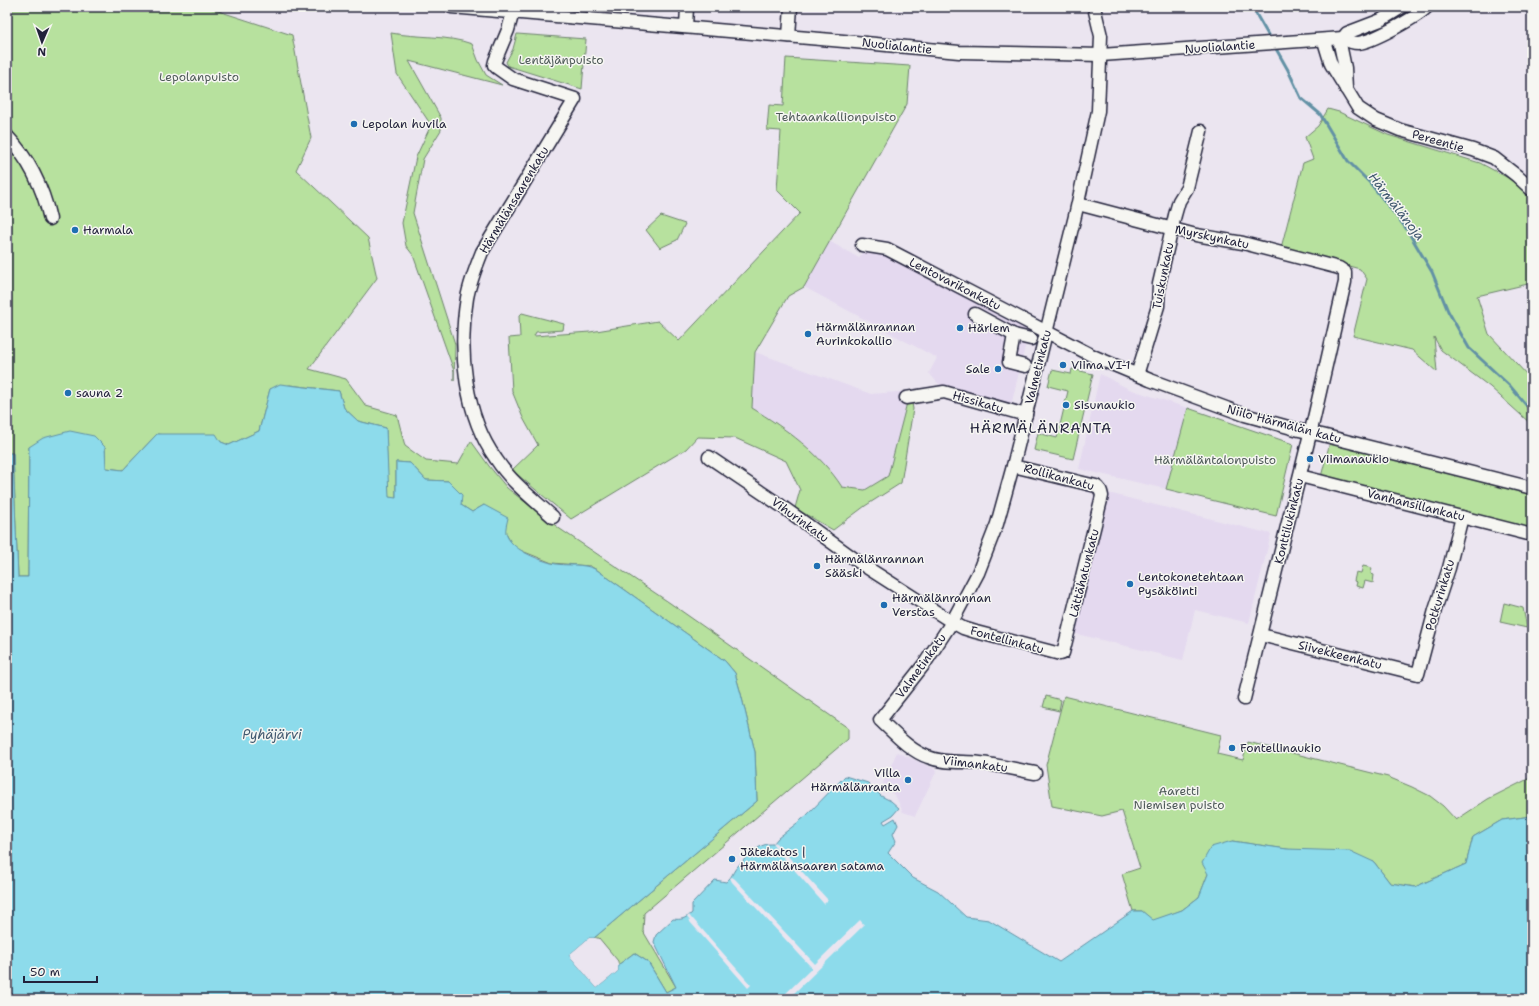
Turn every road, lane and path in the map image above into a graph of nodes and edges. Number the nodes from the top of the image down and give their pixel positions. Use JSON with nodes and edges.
{"nodes":[{"id":1,"x":451,"y":7,"type":"edge"},
{"id":2,"x":687,"y":7,"type":"edge"},
{"id":3,"x":791,"y":7,"type":"edge"},
{"id":4,"x":1094,"y":7,"type":"edge"},
{"id":5,"x":1402,"y":7,"type":"edge"},
{"id":6,"x":1427,"y":7,"type":"edge"},
{"id":7,"x":484,"y":8,"type":"edge"},
{"id":8,"x":513,"y":12,"type":"junction"},
{"id":9,"x":585,"y":13,"type":"edge"},
{"id":10,"x":686,"y":27,"type":"junction"},
{"id":11,"x":789,"y":36,"type":"junction"},
{"id":12,"x":1341,"y":39,"type":"junction"},
{"id":13,"x":1324,"y":40,"type":"junction"},
{"id":14,"x":1101,"y":55,"type":"junction"},
{"id":15,"x":1346,"y":90,"type":"junction"},
{"id":16,"x":1201,"y":131,"type":"dead end"},
{"id":17,"x":7,"y":136,"type":"edge"},
{"id":18,"x":1532,"y":190,"type":"edge"},
{"id":19,"x":1078,"y":204,"type":"junction"},
{"id":20,"x":50,"y":219,"type":"dead end"},
{"id":21,"x":1172,"y":229,"type":"junction"},
{"id":22,"x":862,"y":245,"type":"dead end"},
{"id":23,"x":1345,"y":272,"type":"joint"},
{"id":24,"x":975,"y":314,"type":"dead end"},
{"id":25,"x":1046,"y":331,"type":"junction"},
{"id":26,"x":1014,"y":335,"type":"junction"},
{"id":27,"x":1031,"y":339,"type":"dead end"},
{"id":28,"x":1025,"y":366,"type":"dead end"},
{"id":29,"x":1137,"y":375,"type":"junction"},
{"id":30,"x":906,"y":398,"type":"dead end"},
{"id":31,"x":1026,"y":415,"type":"junction"},
{"id":32,"x":1310,"y":433,"type":"junction"},
{"id":33,"x":709,"y":457,"type":"dead end"},
{"id":34,"x":1013,"y":466,"type":"junction"},
{"id":35,"x":1300,"y":476,"type":"junction"},
{"id":36,"x":1532,"y":488,"type":"edge"},
{"id":37,"x":1102,"y":493,"type":"joint"},
{"id":38,"x":553,"y":517,"type":"dead end"},
{"id":39,"x":1462,"y":517,"type":"junction"},
{"id":40,"x":1532,"y":535,"type":"edge"},
{"id":41,"x":952,"y":622,"type":"junction"},
{"id":42,"x":1261,"y":635,"type":"junction"},
{"id":43,"x":1063,"y":653,"type":"joint"},
{"id":44,"x":1418,"y":674,"type":"joint"},
{"id":45,"x":1244,"y":699,"type":"dead end"},
{"id":46,"x":880,"y":720,"type":"joint"},
{"id":47,"x":1035,"y":774,"type":"dead end"}],
"edges":[{"from":1,"to":7,"type":"street","name":"Nuolialantie"},
{"from":2,"to":10,"type":"street"},
{"from":3,"to":11,"type":"street"},
{"from":4,"to":14,"type":"street","name":"Valmetinkatu"},
{"from":5,"to":12,"type":"street","name":"Nuolialantie"},
{"from":6,"to":12,"type":"street","name":"Nuolialantie"},
{"from":7,"to":8,"type":"street","name":"Nuolialantie"},
{"from":8,"to":9,"type":"street","name":"Nuolialantie"},
{"from":8,"to":38,"type":"street","name":"Härmälänsaarenkatu"},
{"from":9,"to":10,"type":"street","name":"Nuolialantie"},
{"from":10,"to":11,"type":"street","name":"Nuolialantie"},
{"from":11,"to":14,"type":"street","name":"Nuolialantie"},
{"from":12,"to":13,"type":"street","name":"Nuolialantie"},
{"from":12,"to":15,"type":"street"},
{"from":13,"to":14,"type":"street","name":"Nuolialantie"},
{"from":13,"to":15,"type":"street","name":"Pereentie"},
{"from":14,"to":19,"type":"street","name":"Valmetinkatu"},
{"from":15,"to":18,"type":"street","name":"Pereentie"},
{"from":16,"to":21,"type":"street","name":"Tuiskunkatu"},
{"from":17,"to":20,"type":"street"},
{"from":19,"to":21,"type":"street","name":"Myrskynkatu"},
{"from":19,"to":25,"type":"street","name":"Valmetinkatu"},
{"from":21,"to":23,"type":"street","name":"Myrskynkatu"},
{"from":21,"to":29,"type":"street","name":"Tuiskunkatu"},
{"from":22,"to":25,"type":"street","name":"Lentovarikonkatu"},
{"from":23,"to":32,"type":"street","name":"Konttilukinkatu"},
{"from":24,"to":26,"type":"street"},
{"from":25,"to":29,"type":"street","name":"Niilo Härmälän katu"},
{"from":25,"to":31,"type":"street","name":"Valmetinkatu"},
{"from":26,"to":27,"type":"street"},
{"from":26,"to":28,"type":"street"},
{"from":29,"to":32,"type":"street","name":"Niilo Härmälän katu"},
{"from":30,"to":31,"type":"street","name":"Hissikatu"},
{"from":31,"to":34,"type":"street","name":"Valmetinkatu"},
{"from":32,"to":35,"type":"street","name":"Konttilukinkatu"},
{"from":32,"to":36,"type":"street","name":"Niilo Härmälän katu"},
{"from":33,"to":41,"type":"street","name":"Vihurinkatu"},
{"from":34,"to":37,"type":"street","name":"Rollikankatu"},
{"from":34,"to":41,"type":"street","name":"Valmetinkatu"},
{"from":35,"to":39,"type":"street","name":"Vanhansillankatu"},
{"from":35,"to":42,"type":"street","name":"Konttilukinkatu"},
{"from":37,"to":43,"type":"street","name":"Lättähatunkatu"},
{"from":39,"to":40,"type":"street","name":"Vanhansillankatu"},
{"from":39,"to":44,"type":"street","name":"Potkurinkatu"},
{"from":41,"to":43,"type":"street","name":"Fontellinkatu"},
{"from":41,"to":46,"type":"street","name":"Valmetinkatu"},
{"from":42,"to":44,"type":"street","name":"Siivekkeenkatu"},
{"from":42,"to":45,"type":"street","name":"Konttilukinkatu"},
{"from":46,"to":47,"type":"street","name":"Viimankatu"}]}
